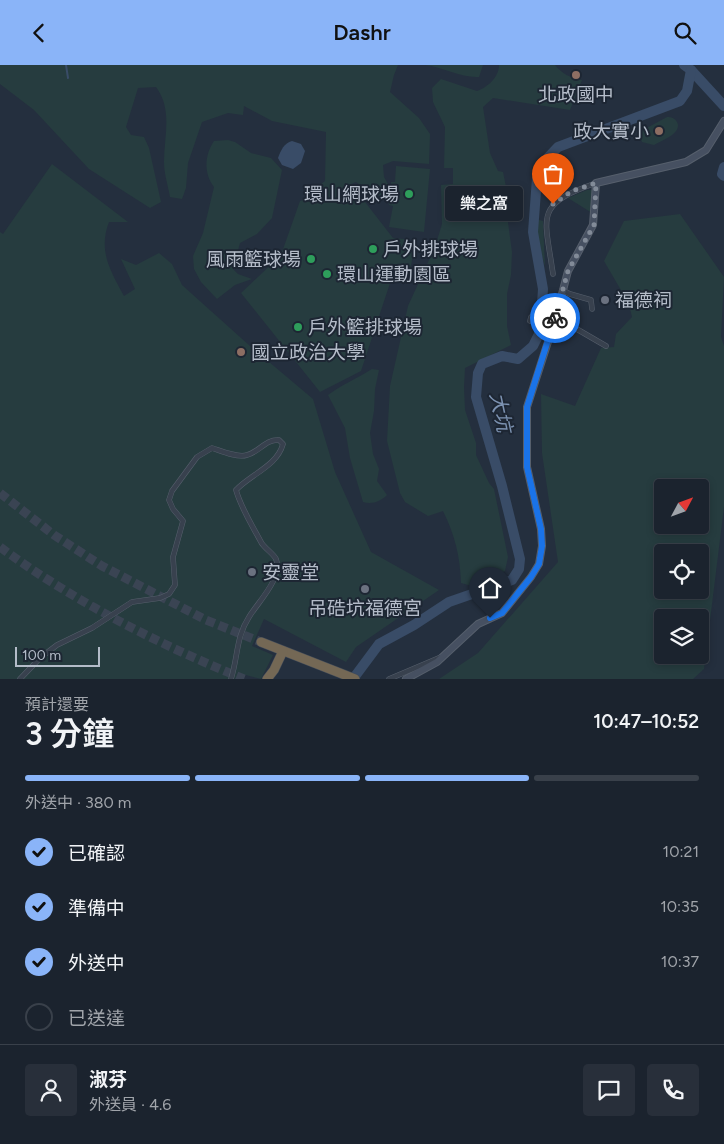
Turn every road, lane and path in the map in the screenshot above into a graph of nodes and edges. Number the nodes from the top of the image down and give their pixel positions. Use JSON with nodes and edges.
{"nodes":[{"id":1,"x":724,"y":121,"type":"edge"},
{"id":2,"x":596,"y":183,"type":"junction"},
{"id":3,"x":552,"y":274,"type":"dead end"},
{"id":4,"x":562,"y":290,"type":"junction"},
{"id":5,"x":592,"y":309,"type":"dead end"},
{"id":6,"x":553,"y":317,"type":"junction"},
{"id":7,"x":530,"y":321,"type":"dead end"},
{"id":8,"x":606,"y":346,"type":"dead end"},
{"id":9,"x":261,"y":642,"type":"tunnel mouth"},
{"id":10,"x":283,"y":651,"type":"junction"},
{"id":11,"x":446,"y":654,"type":"junction"},
{"id":12,"x":20,"y":679,"type":"edge"},
{"id":13,"x":231,"y":679,"type":"edge"},
{"id":14,"x":267,"y":679,"type":"edge"},
{"id":15,"x":355,"y":679,"type":"edge"},
{"id":16,"x":389,"y":679,"type":"edge"},
{"id":17,"x":406,"y":679,"type":"edge"}],
"edges":[{"from":1,"to":2,"type":"street"},
{"from":2,"to":3,"type":"street"},
{"from":2,"to":4,"type":"street"},
{"from":4,"to":5,"type":"street"},
{"from":4,"to":6,"type":"street"},
{"from":6,"to":7,"type":"street"},
{"from":6,"to":8,"type":"street"},
{"from":6,"to":11,"type":"street"},
{"from":9,"to":10,"type":"highway"},
{"from":10,"to":14,"type":"highway"},
{"from":10,"to":15,"type":"highway"},
{"from":11,"to":16,"type":"street"},
{"from":11,"to":17,"type":"street"},
{"from":12,"to":13,"type":"street"}]}
